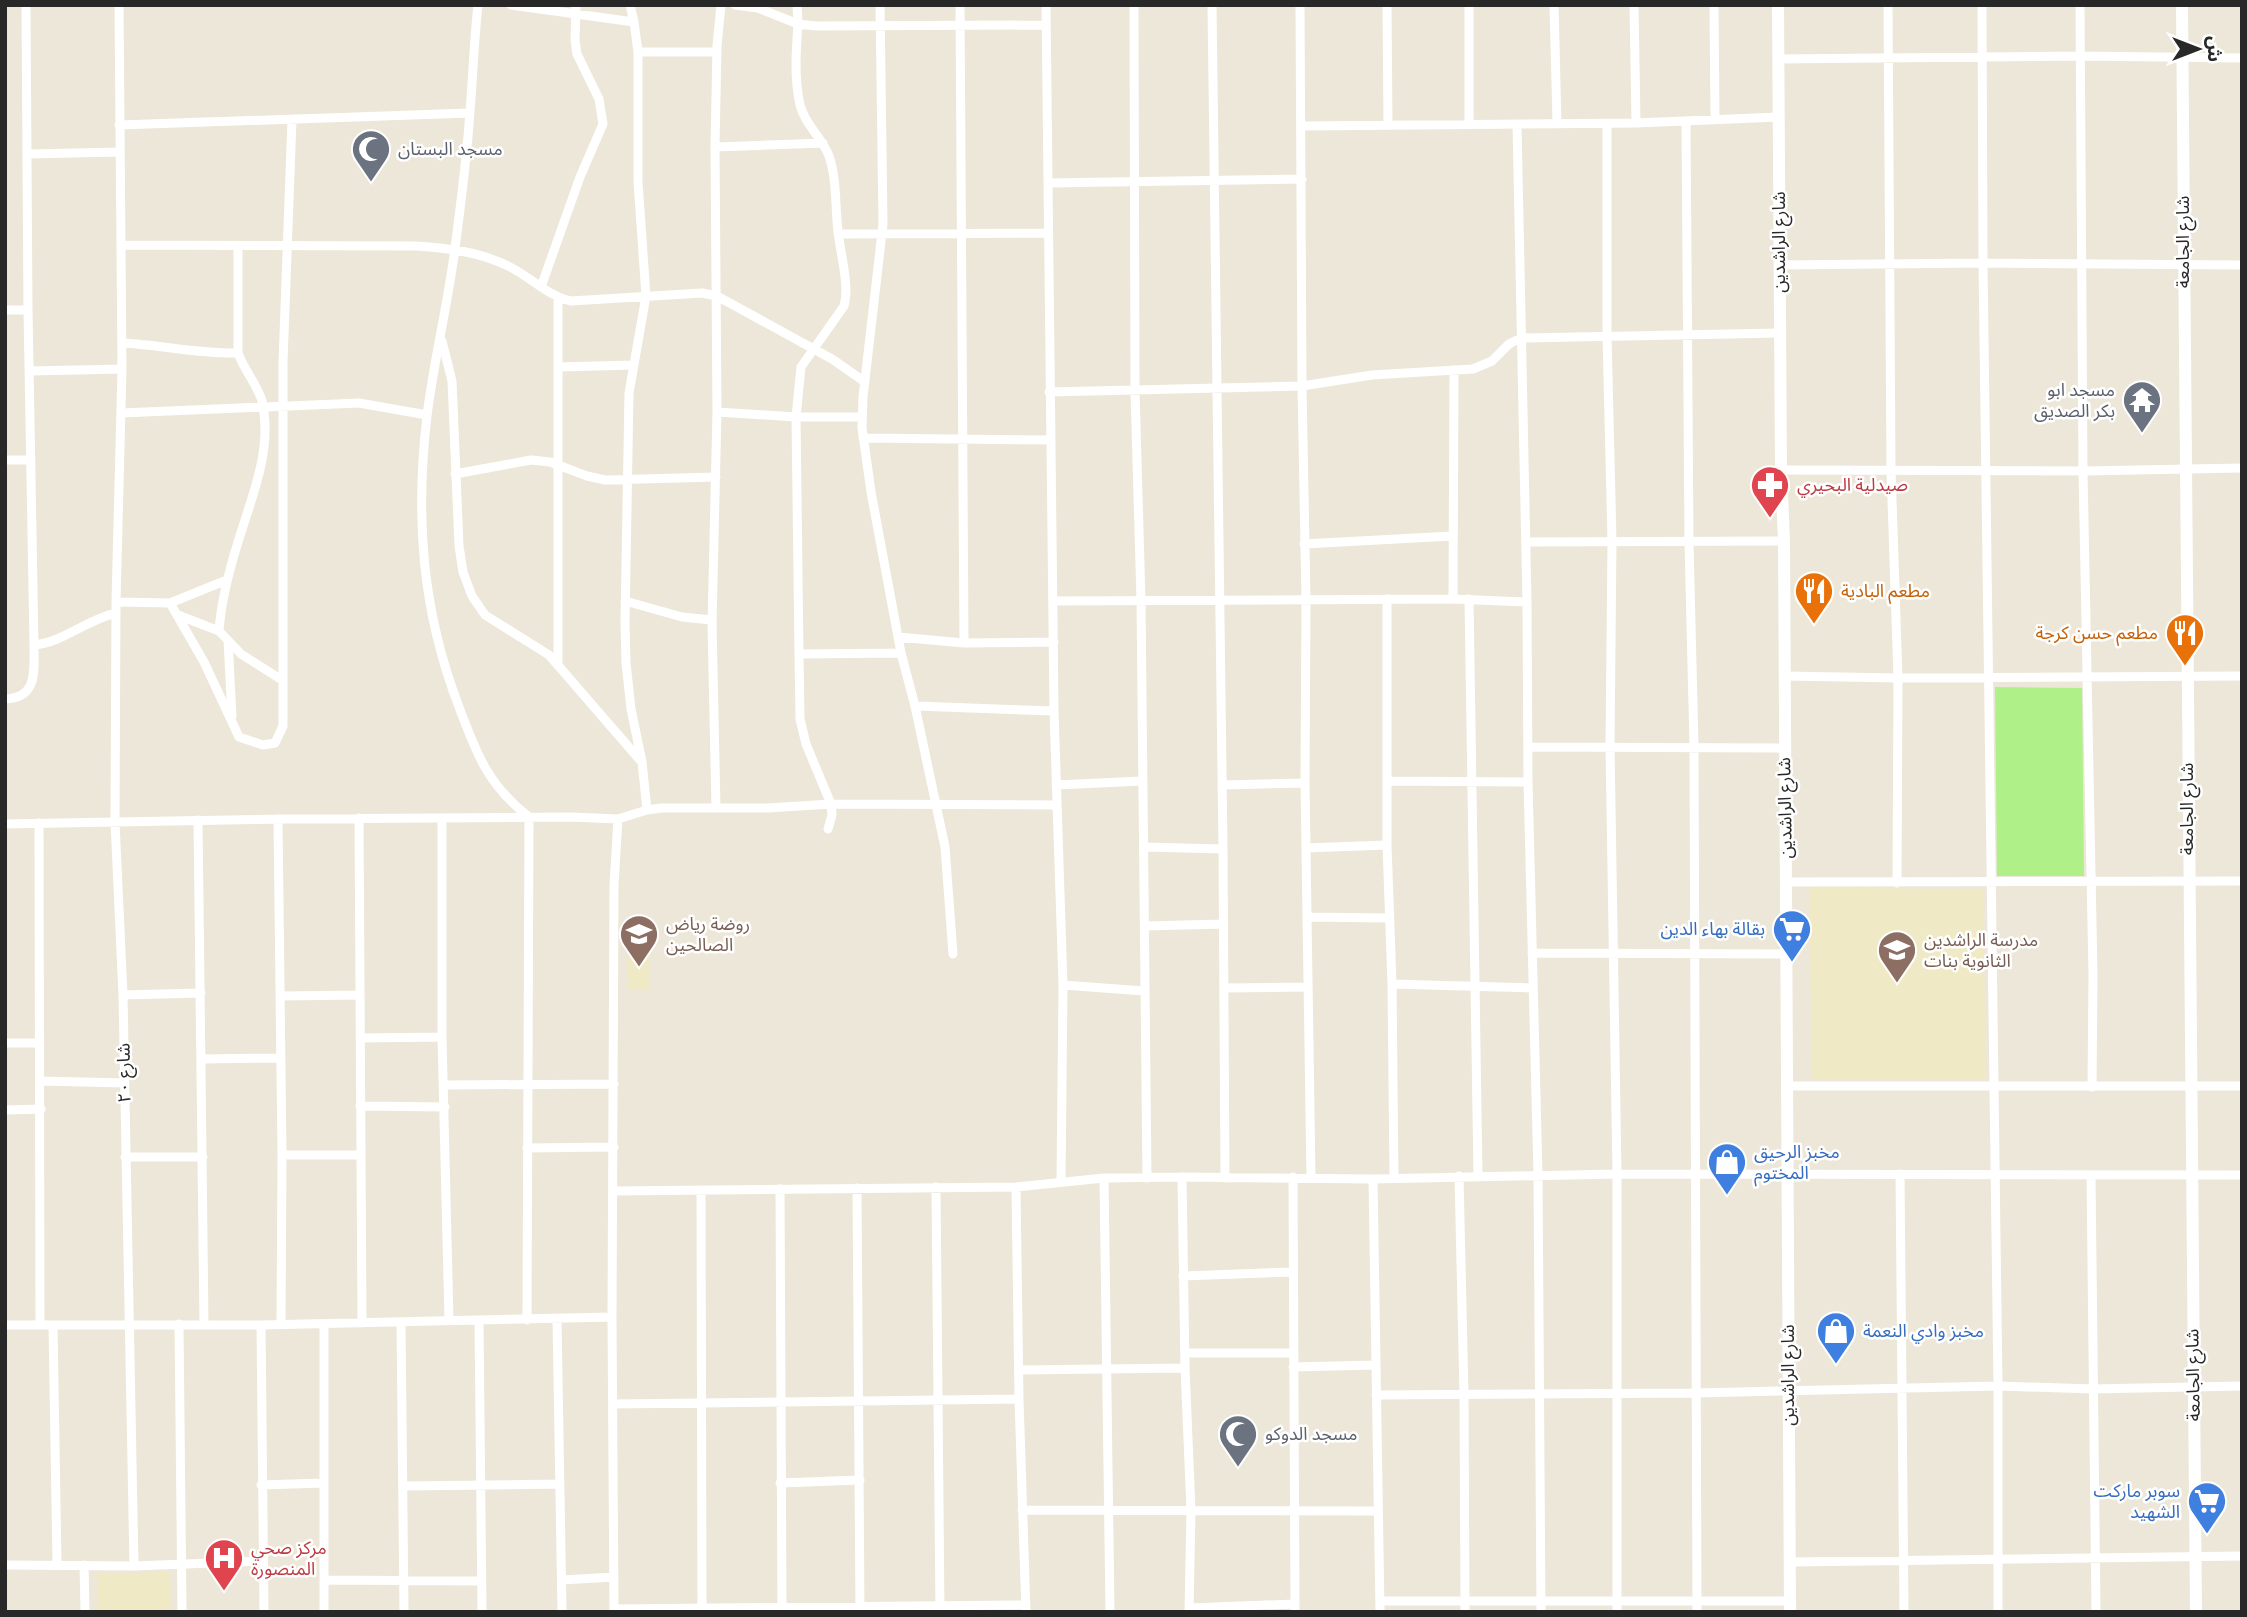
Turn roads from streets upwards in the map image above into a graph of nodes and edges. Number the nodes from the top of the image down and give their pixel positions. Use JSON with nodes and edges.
{"nodes":[{"id":1,"x":26,"y":5,"type":"edge"},
{"id":2,"x":119,"y":5,"type":"edge"},
{"id":3,"x":478,"y":5,"type":"edge"},
{"id":4,"x":511,"y":5,"type":"edge"},
{"id":5,"x":630,"y":5,"type":"edge"},
{"id":6,"x":721,"y":5,"type":"edge"},
{"id":7,"x":735,"y":5,"type":"edge"},
{"id":8,"x":797,"y":5,"type":"edge"},
{"id":9,"x":880,"y":5,"type":"edge"},
{"id":10,"x":960,"y":5,"type":"edge"},
{"id":11,"x":1046,"y":5,"type":"edge"},
{"id":12,"x":1134,"y":5,"type":"edge"},
{"id":13,"x":1212,"y":5,"type":"edge"},
{"id":14,"x":1300,"y":5,"type":"edge"},
{"id":15,"x":1387,"y":5,"type":"edge"},
{"id":16,"x":1469,"y":5,"type":"edge"},
{"id":17,"x":1554,"y":5,"type":"edge"},
{"id":18,"x":1634,"y":5,"type":"edge"},
{"id":19,"x":1714,"y":5,"type":"edge"},
{"id":20,"x":1778,"y":5,"type":"edge"},
{"id":21,"x":1888,"y":5,"type":"edge"},
{"id":22,"x":1982,"y":5,"type":"edge"},
{"id":23,"x":2080,"y":5,"type":"edge"},
{"id":24,"x":2182,"y":5,"type":"edge"},
{"id":25,"x":576,"y":9,"type":"edge"},
{"id":26,"x":634,"y":22,"type":"junction"},
{"id":27,"x":798,"y":24,"type":"junction"},
{"id":28,"x":960,"y":24,"type":"junction"},
{"id":29,"x":1046,"y":25,"type":"junction"},
{"id":30,"x":880,"y":26,"type":"junction"},
{"id":31,"x":638,"y":52,"type":"junction"},
{"id":32,"x":717,"y":52,"type":"junction"},
{"id":33,"x":1982,"y":56,"type":"junction"},
{"id":34,"x":2080,"y":56,"type":"junction"},
{"id":35,"x":2182,"y":57,"type":"junction"},
{"id":36,"x":1888,"y":58,"type":"junction"},
{"id":37,"x":2242,"y":58,"type":"edge"},
{"id":38,"x":1778,"y":59,"type":"junction"},
{"id":39,"x":470,"y":113,"type":"junction"},
{"id":40,"x":1779,"y":117,"type":"junction"},
{"id":41,"x":1715,"y":119,"type":"junction"},
{"id":42,"x":292,"y":120,"type":"junction"},
{"id":43,"x":1686,"y":121,"type":"junction"},
{"id":44,"x":1636,"y":123,"type":"junction"},
{"id":45,"x":1469,"y":124,"type":"junction"},
{"id":46,"x":1557,"y":124,"type":"junction"},
{"id":47,"x":1607,"y":124,"type":"junction"},
{"id":48,"x":120,"y":125,"type":"junction"},
{"id":49,"x":1388,"y":125,"type":"junction"},
{"id":50,"x":1517,"y":125,"type":"junction"},
{"id":51,"x":1302,"y":126,"type":"junction"},
{"id":52,"x":823,"y":144,"type":"junction"},
{"id":53,"x":715,"y":147,"type":"junction"},
{"id":54,"x":120,"y":152,"type":"junction"},
{"id":55,"x":27,"y":154,"type":"junction"},
{"id":56,"x":1214,"y":180,"type":"junction"},
{"id":57,"x":1302,"y":180,"type":"junction"},
{"id":58,"x":1135,"y":182,"type":"junction"},
{"id":59,"x":1048,"y":183,"type":"junction"},
{"id":60,"x":882,"y":233,"type":"junction"},
{"id":61,"x":960,"y":233,"type":"junction"},
{"id":62,"x":1048,"y":233,"type":"junction"},
{"id":63,"x":838,"y":234,"type":"junction"},
{"id":64,"x":122,"y":246,"type":"junction"},
{"id":65,"x":238,"y":246,"type":"junction"},
{"id":66,"x":288,"y":246,"type":"junction"},
{"id":67,"x":455,"y":249,"type":"junction"},
{"id":68,"x":1983,"y":263,"type":"junction"},
{"id":69,"x":1889,"y":264,"type":"junction"},
{"id":70,"x":1779,"y":265,"type":"junction"},
{"id":71,"x":2081,"y":265,"type":"junction"},
{"id":72,"x":2183,"y":265,"type":"junction"},
{"id":73,"x":2242,"y":265,"type":"edge"},
{"id":74,"x":541,"y":287,"type":"junction"},
{"id":75,"x":646,"y":296,"type":"junction"},
{"id":76,"x":717,"y":296,"type":"junction"},
{"id":77,"x":558,"y":297,"type":"junction"},
{"id":78,"x":5,"y":310,"type":"edge"},
{"id":79,"x":28,"y":310,"type":"junction"},
{"id":80,"x":1780,"y":333,"type":"junction"},
{"id":81,"x":1687,"y":334,"type":"junction"},
{"id":82,"x":1607,"y":335,"type":"junction"},
{"id":83,"x":1521,"y":338,"type":"junction"},
{"id":84,"x":441,"y":339,"type":"junction"},
{"id":85,"x":122,"y":343,"type":"junction"},
{"id":86,"x":814,"y":350,"type":"junction"},
{"id":87,"x":238,"y":353,"type":"junction"},
{"id":88,"x":633,"y":365,"type":"junction"},
{"id":89,"x":559,"y":367,"type":"junction"},
{"id":90,"x":122,"y":369,"type":"junction"},
{"id":91,"x":1454,"y":370,"type":"junction"},
{"id":92,"x":30,"y":371,"type":"junction"},
{"id":93,"x":865,"y":382,"type":"junction"},
{"id":94,"x":1302,"y":386,"type":"junction"},
{"id":95,"x":1215,"y":389,"type":"junction"},
{"id":96,"x":1135,"y":391,"type":"junction"},
{"id":97,"x":1049,"y":392,"type":"junction"},
{"id":98,"x":282,"y":405,"type":"junction"},
{"id":99,"x":263,"y":407,"type":"junction"},
{"id":100,"x":717,"y":412,"type":"junction"},
{"id":101,"x":122,"y":413,"type":"junction"},
{"id":102,"x":427,"y":415,"type":"junction"},
{"id":103,"x":796,"y":417,"type":"junction"},
{"id":104,"x":862,"y":417,"type":"junction"},
{"id":105,"x":863,"y":438,"type":"junction"},
{"id":106,"x":961,"y":438,"type":"junction"},
{"id":107,"x":1050,"y":440,"type":"junction"},
{"id":108,"x":5,"y":460,"type":"edge"},
{"id":109,"x":31,"y":460,"type":"junction"},
{"id":110,"x":559,"y":465,"type":"junction"},
{"id":111,"x":2242,"y":468,"type":"edge"},
{"id":112,"x":2185,"y":469,"type":"junction"},
{"id":113,"x":1781,"y":470,"type":"junction"},
{"id":114,"x":1891,"y":470,"type":"junction"},
{"id":115,"x":1987,"y":470,"type":"junction"},
{"id":116,"x":2083,"y":471,"type":"junction"},
{"id":117,"x":455,"y":474,"type":"junction"},
{"id":118,"x":716,"y":477,"type":"junction"},
{"id":119,"x":628,"y":480,"type":"junction"},
{"id":120,"x":1452,"y":536,"type":"junction"},
{"id":121,"x":1612,"y":541,"type":"junction"},
{"id":122,"x":1784,"y":541,"type":"junction"},
{"id":123,"x":1526,"y":542,"type":"junction"},
{"id":124,"x":1689,"y":543,"type":"junction"},
{"id":125,"x":1304,"y":544,"type":"junction"},
{"id":126,"x":227,"y":580,"type":"junction"},
{"id":127,"x":1387,"y":599,"type":"junction"},
{"id":128,"x":1453,"y":599,"type":"junction"},
{"id":129,"x":1469,"y":599,"type":"junction"},
{"id":130,"x":1141,"y":600,"type":"junction"},
{"id":131,"x":1306,"y":600,"type":"junction"},
{"id":132,"x":625,"y":601,"type":"junction"},
{"id":133,"x":1054,"y":601,"type":"junction"},
{"id":134,"x":1220,"y":601,"type":"junction"},
{"id":135,"x":116,"y":602,"type":"junction"},
{"id":136,"x":1527,"y":602,"type":"junction"},
{"id":137,"x":170,"y":603,"type":"junction"},
{"id":138,"x":116,"y":613,"type":"junction"},
{"id":139,"x":177,"y":615,"type":"junction"},
{"id":140,"x":712,"y":620,"type":"junction"},
{"id":141,"x":219,"y":631,"type":"junction"},
{"id":142,"x":898,"y":637,"type":"junction"},
{"id":143,"x":228,"y":640,"type":"junction"},
{"id":144,"x":1054,"y":642,"type":"junction"},
{"id":145,"x":964,"y":643,"type":"junction"},
{"id":146,"x":34,"y":645,"type":"junction"},
{"id":147,"x":901,"y":653,"type":"junction"},
{"id":148,"x":799,"y":654,"type":"junction"},
{"id":149,"x":558,"y":664,"type":"junction"},
{"id":150,"x":1784,"y":676,"type":"junction"},
{"id":151,"x":2187,"y":676,"type":"junction"},
{"id":152,"x":2242,"y":676,"type":"edge"},
{"id":153,"x":2088,"y":677,"type":"junction"},
{"id":154,"x":1898,"y":678,"type":"junction"},
{"id":155,"x":1989,"y":678,"type":"junction"},
{"id":156,"x":282,"y":680,"type":"junction"},
{"id":157,"x":5,"y":699,"type":"edge"},
{"id":158,"x":915,"y":706,"type":"junction"},
{"id":159,"x":1054,"y":711,"type":"junction"},
{"id":160,"x":232,"y":722,"type":"junction"},
{"id":161,"x":1610,"y":746,"type":"junction"},
{"id":162,"x":1694,"y":746,"type":"junction"},
{"id":163,"x":1529,"y":747,"type":"junction"},
{"id":164,"x":1784,"y":748,"type":"junction"},
{"id":165,"x":642,"y":762,"type":"junction"},
{"id":166,"x":1142,"y":781,"type":"junction"},
{"id":167,"x":1388,"y":781,"type":"junction"},
{"id":168,"x":1471,"y":781,"type":"junction"},
{"id":169,"x":1528,"y":782,"type":"junction"},
{"id":170,"x":1305,"y":783,"type":"junction"},
{"id":171,"x":1056,"y":785,"type":"junction"},
{"id":172,"x":1222,"y":785,"type":"junction"},
{"id":173,"x":831,"y":804,"type":"junction"},
{"id":174,"x":937,"y":804,"type":"junction"},
{"id":175,"x":1057,"y":805,"type":"junction"},
{"id":176,"x":716,"y":808,"type":"junction"},
{"id":177,"x":647,"y":810,"type":"junction"},
{"id":178,"x":529,"y":817,"type":"junction"},
{"id":179,"x":359,"y":818,"type":"junction"},
{"id":180,"x":442,"y":818,"type":"junction"},
{"id":181,"x":278,"y":819,"type":"junction"},
{"id":182,"x":618,"y":819,"type":"junction"},
{"id":183,"x":198,"y":820,"type":"junction"},
{"id":184,"x":115,"y":822,"type":"junction"},
{"id":185,"x":39,"y":823,"type":"junction"},
{"id":186,"x":5,"y":824,"type":"edge"},
{"id":187,"x":828,"y":829,"type":"dead end"},
{"id":188,"x":1387,"y":845,"type":"junction"},
{"id":189,"x":1143,"y":847,"type":"junction"},
{"id":190,"x":1307,"y":848,"type":"junction"},
{"id":191,"x":1223,"y":849,"type":"junction"},
{"id":192,"x":2242,"y":881,"type":"edge"},
{"id":193,"x":1786,"y":882,"type":"junction"},
{"id":194,"x":2090,"y":882,"type":"junction"},
{"id":195,"x":2188,"y":882,"type":"junction"},
{"id":196,"x":1897,"y":883,"type":"junction"},
{"id":197,"x":1992,"y":883,"type":"junction"},
{"id":198,"x":1307,"y":917,"type":"junction"},
{"id":199,"x":1389,"y":918,"type":"junction"},
{"id":200,"x":1223,"y":924,"type":"junction"},
{"id":201,"x":1145,"y":926,"type":"junction"},
{"id":202,"x":1696,"y":952,"type":"junction"},
{"id":203,"x":1532,"y":953,"type":"junction"},
{"id":204,"x":1613,"y":953,"type":"junction"},
{"id":205,"x":953,"y":954,"type":"dead end"},
{"id":206,"x":1786,"y":954,"type":"junction"},
{"id":207,"x":1392,"y":984,"type":"junction"},
{"id":208,"x":1063,"y":985,"type":"junction"},
{"id":209,"x":1307,"y":987,"type":"junction"},
{"id":210,"x":1475,"y":987,"type":"junction"},
{"id":211,"x":1225,"y":988,"type":"junction"},
{"id":212,"x":1533,"y":988,"type":"junction"},
{"id":213,"x":1144,"y":990,"type":"junction"},
{"id":214,"x":201,"y":993,"type":"junction"},
{"id":215,"x":123,"y":995,"type":"junction"},
{"id":216,"x":359,"y":995,"type":"junction"},
{"id":217,"x":281,"y":996,"type":"junction"},
{"id":218,"x":442,"y":1037,"type":"junction"},
{"id":219,"x":360,"y":1038,"type":"junction"},
{"id":220,"x":5,"y":1043,"type":"edge"},
{"id":221,"x":39,"y":1043,"type":"junction"},
{"id":222,"x":281,"y":1058,"type":"junction"},
{"id":223,"x":202,"y":1059,"type":"junction"},
{"id":224,"x":41,"y":1081,"type":"junction"},
{"id":225,"x":125,"y":1083,"type":"junction"},
{"id":226,"x":527,"y":1084,"type":"junction"},
{"id":227,"x":614,"y":1084,"type":"junction"},
{"id":228,"x":445,"y":1085,"type":"junction"},
{"id":229,"x":1788,"y":1086,"type":"junction"},
{"id":230,"x":1995,"y":1086,"type":"junction"},
{"id":231,"x":2191,"y":1086,"type":"junction"},
{"id":232,"x":2242,"y":1086,"type":"edge"},
{"id":233,"x":2092,"y":1087,"type":"junction"},
{"id":234,"x":360,"y":1106,"type":"junction"},
{"id":235,"x":445,"y":1107,"type":"junction"},
{"id":236,"x":41,"y":1108,"type":"junction"},
{"id":237,"x":5,"y":1110,"type":"edge"},
{"id":238,"x":614,"y":1147,"type":"junction"},
{"id":239,"x":527,"y":1148,"type":"junction"},
{"id":240,"x":282,"y":1154,"type":"junction"},
{"id":241,"x":361,"y":1155,"type":"junction"},
{"id":242,"x":125,"y":1157,"type":"junction"},
{"id":243,"x":203,"y":1157,"type":"junction"},
{"id":244,"x":1617,"y":1174,"type":"junction"},
{"id":245,"x":1900,"y":1174,"type":"junction"},
{"id":246,"x":1995,"y":1174,"type":"junction"},
{"id":247,"x":1538,"y":1175,"type":"junction"},
{"id":248,"x":1697,"y":1175,"type":"junction"},
{"id":249,"x":1788,"y":1175,"type":"junction"},
{"id":250,"x":2091,"y":1175,"type":"junction"},
{"id":251,"x":2192,"y":1175,"type":"junction"},
{"id":252,"x":2242,"y":1175,"type":"edge"},
{"id":253,"x":1459,"y":1176,"type":"junction"},
{"id":254,"x":1478,"y":1176,"type":"junction"},
{"id":255,"x":1182,"y":1177,"type":"junction"},
{"id":256,"x":1293,"y":1177,"type":"junction"},
{"id":257,"x":1104,"y":1178,"type":"junction"},
{"id":258,"x":1147,"y":1178,"type":"junction"},
{"id":259,"x":1224,"y":1178,"type":"junction"},
{"id":260,"x":1311,"y":1178,"type":"junction"},
{"id":261,"x":1394,"y":1178,"type":"junction"},
{"id":262,"x":1373,"y":1179,"type":"junction"},
{"id":263,"x":1061,"y":1181,"type":"junction"},
{"id":264,"x":936,"y":1187,"type":"junction"},
{"id":265,"x":1016,"y":1187,"type":"junction"},
{"id":266,"x":857,"y":1188,"type":"junction"},
{"id":267,"x":780,"y":1189,"type":"junction"},
{"id":268,"x":701,"y":1190,"type":"junction"},
{"id":269,"x":613,"y":1191,"type":"junction"},
{"id":270,"x":1293,"y":1272,"type":"junction"},
{"id":271,"x":1183,"y":1276,"type":"junction"},
{"id":272,"x":612,"y":1317,"type":"junction"},
{"id":273,"x":557,"y":1319,"type":"junction"},
{"id":274,"x":449,"y":1320,"type":"junction"},
{"id":275,"x":527,"y":1320,"type":"junction"},
{"id":276,"x":479,"y":1321,"type":"junction"},
{"id":277,"x":401,"y":1322,"type":"junction"},
{"id":278,"x":362,"y":1323,"type":"junction"},
{"id":279,"x":40,"y":1324,"type":"junction"},
{"id":280,"x":179,"y":1324,"type":"junction"},
{"id":281,"x":204,"y":1324,"type":"junction"},
{"id":282,"x":281,"y":1324,"type":"junction"},
{"id":283,"x":324,"y":1324,"type":"junction"},
{"id":284,"x":5,"y":1325,"type":"edge"},
{"id":285,"x":53,"y":1325,"type":"junction"},
{"id":286,"x":130,"y":1325,"type":"junction"},
{"id":287,"x":261,"y":1325,"type":"junction"},
{"id":288,"x":1185,"y":1353,"type":"junction"},
{"id":289,"x":1293,"y":1353,"type":"junction"},
{"id":290,"x":1375,"y":1365,"type":"junction"},
{"id":291,"x":1293,"y":1367,"type":"junction"},
{"id":292,"x":1185,"y":1368,"type":"junction"},
{"id":293,"x":1106,"y":1369,"type":"junction"},
{"id":294,"x":1019,"y":1370,"type":"junction"},
{"id":295,"x":1998,"y":1386,"type":"junction"},
{"id":296,"x":2242,"y":1386,"type":"edge"},
{"id":297,"x":2193,"y":1387,"type":"junction"},
{"id":298,"x":1901,"y":1388,"type":"junction"},
{"id":299,"x":2092,"y":1389,"type":"junction"},
{"id":300,"x":1788,"y":1392,"type":"junction"},
{"id":301,"x":1616,"y":1393,"type":"junction"},
{"id":302,"x":1697,"y":1393,"type":"junction"},
{"id":303,"x":1464,"y":1394,"type":"junction"},
{"id":304,"x":1376,"y":1395,"type":"junction"},
{"id":305,"x":1540,"y":1395,"type":"junction"},
{"id":306,"x":1019,"y":1399,"type":"junction"},
{"id":307,"x":779,"y":1401,"type":"junction"},
{"id":308,"x":860,"y":1401,"type":"junction"},
{"id":309,"x":938,"y":1401,"type":"junction"},
{"id":310,"x":701,"y":1402,"type":"junction"},
{"id":311,"x":613,"y":1404,"type":"junction"},
{"id":312,"x":860,"y":1480,"type":"junction"},
{"id":313,"x":324,"y":1483,"type":"junction"},
{"id":314,"x":780,"y":1483,"type":"junction"},
{"id":315,"x":559,"y":1484,"type":"junction"},
{"id":316,"x":261,"y":1485,"type":"junction"},
{"id":317,"x":481,"y":1485,"type":"junction"},
{"id":318,"x":404,"y":1486,"type":"junction"},
{"id":319,"x":1022,"y":1510,"type":"junction"},
{"id":320,"x":1109,"y":1510,"type":"junction"},
{"id":321,"x":1191,"y":1510,"type":"junction"},
{"id":322,"x":1295,"y":1510,"type":"junction"},
{"id":323,"x":1377,"y":1511,"type":"junction"},
{"id":324,"x":2196,"y":1556,"type":"junction"},
{"id":325,"x":2242,"y":1556,"type":"edge"},
{"id":326,"x":1997,"y":1558,"type":"junction"},
{"id":327,"x":2095,"y":1558,"type":"junction"},
{"id":328,"x":1904,"y":1559,"type":"junction"},
{"id":329,"x":262,"y":1561,"type":"junction"},
{"id":330,"x":1790,"y":1562,"type":"junction"},
{"id":331,"x":58,"y":1564,"type":"junction"},
{"id":332,"x":182,"y":1564,"type":"junction"},
{"id":333,"x":5,"y":1565,"type":"edge"},
{"id":334,"x":84,"y":1565,"type":"junction"},
{"id":335,"x":134,"y":1566,"type":"junction"},
{"id":336,"x":614,"y":1577,"type":"junction"},
{"id":337,"x":324,"y":1580,"type":"junction"},
{"id":338,"x":562,"y":1580,"type":"junction"},
{"id":339,"x":404,"y":1581,"type":"junction"},
{"id":340,"x":481,"y":1581,"type":"junction"},
{"id":341,"x":1541,"y":1600,"type":"junction"},
{"id":342,"x":1697,"y":1600,"type":"junction"},
{"id":343,"x":1380,"y":1601,"type":"junction"},
{"id":344,"x":1617,"y":1601,"type":"junction"},
{"id":345,"x":1790,"y":1606,"type":"edge"},
{"id":346,"x":1465,"y":1607,"type":"edge"},
{"id":347,"x":1295,"y":1608,"type":"edge"},
{"id":348,"x":782,"y":1609,"type":"edge"},
{"id":349,"x":860,"y":1609,"type":"edge"},
{"id":350,"x":940,"y":1609,"type":"edge"},
{"id":351,"x":1026,"y":1609,"type":"edge"},
{"id":352,"x":614,"y":1610,"type":"edge"},
{"id":353,"x":702,"y":1610,"type":"edge"},
{"id":354,"x":1189,"y":1610,"type":"edge"},
{"id":355,"x":85,"y":1612,"type":"edge"},
{"id":356,"x":182,"y":1612,"type":"edge"},
{"id":357,"x":264,"y":1612,"type":"edge"},
{"id":358,"x":324,"y":1612,"type":"edge"},
{"id":359,"x":404,"y":1612,"type":"edge"},
{"id":360,"x":482,"y":1612,"type":"edge"},
{"id":361,"x":562,"y":1612,"type":"edge"},
{"id":362,"x":1110,"y":1612,"type":"edge"},
{"id":363,"x":1380,"y":1612,"type":"edge"},
{"id":364,"x":1541,"y":1612,"type":"edge"},
{"id":365,"x":1617,"y":1612,"type":"edge"},
{"id":366,"x":1698,"y":1612,"type":"edge"},
{"id":367,"x":1904,"y":1612,"type":"edge"},
{"id":368,"x":1998,"y":1612,"type":"edge"},
{"id":369,"x":2096,"y":1612,"type":"edge"},
{"id":370,"x":2196,"y":1612,"type":"edge"}],
"edges":[{"from":1,"to":55,"type":"street"},
{"from":2,"to":48,"type":"street","name":"شارع ٢٠"},
{"from":3,"to":39,"type":"street"},
{"from":4,"to":25,"type":"street"},
{"from":5,"to":26,"type":"street"},
{"from":6,"to":32,"type":"street"},
{"from":7,"to":27,"type":"street"},
{"from":8,"to":27,"type":"street"},
{"from":9,"to":30,"type":"street"},
{"from":10,"to":28,"type":"street"},
{"from":11,"to":29,"type":"street"},
{"from":12,"to":58,"type":"street"},
{"from":13,"to":56,"type":"street"},
{"from":14,"to":51,"type":"street"},
{"from":15,"to":49,"type":"street"},
{"from":16,"to":45,"type":"street"},
{"from":17,"to":46,"type":"street"},
{"from":18,"to":44,"type":"street"},
{"from":19,"to":41,"type":"street"},
{"from":20,"to":38,"type":"street","name":"شارع الراشدين"},
{"from":21,"to":36,"type":"street"},
{"from":22,"to":33,"type":"street"},
{"from":23,"to":34,"type":"street"},
{"from":24,"to":35,"type":"street","name":"شارع الجامعة"},
{"from":25,"to":26,"type":"street"},
{"from":25,"to":74,"type":"street"},
{"from":26,"to":31,"type":"street"},
{"from":27,"to":30,"type":"street"},
{"from":27,"to":52,"type":"street"},
{"from":28,"to":29,"type":"street"},
{"from":28,"to":30,"type":"street"},
{"from":28,"to":61,"type":"street"},
{"from":29,"to":59,"type":"street"},
{"from":30,"to":60,"type":"street"},
{"from":31,"to":32,"type":"street"},
{"from":31,"to":75,"type":"street"},
{"from":32,"to":53,"type":"street"},
{"from":33,"to":34,"type":"street"},
{"from":33,"to":36,"type":"street"},
{"from":33,"to":68,"type":"street"},
{"from":34,"to":35,"type":"street"},
{"from":34,"to":71,"type":"street"},
{"from":35,"to":37,"type":"street"},
{"from":35,"to":72,"type":"street","name":"شارع الجامعة"},
{"from":36,"to":38,"type":"street"},
{"from":36,"to":69,"type":"street"},
{"from":38,"to":40,"type":"street","name":"شارع الراشدين"},
{"from":39,"to":42,"type":"street"},
{"from":39,"to":67,"type":"street"},
{"from":40,"to":41,"type":"street"},
{"from":40,"to":70,"type":"street","name":"شارع الراشدين"},
{"from":41,"to":43,"type":"street"},
{"from":42,"to":48,"type":"street"},
{"from":42,"to":66,"type":"street"},
{"from":43,"to":44,"type":"street"},
{"from":43,"to":81,"type":"street"},
{"from":44,"to":47,"type":"street"},
{"from":45,"to":49,"type":"street"},
{"from":45,"to":50,"type":"street"},
{"from":46,"to":47,"type":"street"},
{"from":46,"to":50,"type":"street"},
{"from":47,"to":82,"type":"street"},
{"from":48,"to":54,"type":"street","name":"شارع ٢٠"},
{"from":49,"to":51,"type":"street"},
{"from":50,"to":83,"type":"street"},
{"from":51,"to":57,"type":"street"},
{"from":52,"to":53,"type":"street"},
{"from":52,"to":63,"type":"street"},
{"from":53,"to":76,"type":"street"},
{"from":54,"to":55,"type":"street"},
{"from":54,"to":64,"type":"street","name":"شارع ٢٠"},
{"from":55,"to":79,"type":"street"},
{"from":56,"to":57,"type":"street"},
{"from":56,"to":58,"type":"street"},
{"from":56,"to":95,"type":"street"},
{"from":57,"to":94,"type":"street"},
{"from":58,"to":59,"type":"street"},
{"from":58,"to":96,"type":"street"},
{"from":59,"to":62,"type":"street"},
{"from":60,"to":61,"type":"street"},
{"from":60,"to":63,"type":"street"},
{"from":60,"to":93,"type":"street"},
{"from":61,"to":62,"type":"street"},
{"from":61,"to":106,"type":"street"},
{"from":62,"to":97,"type":"street"},
{"from":63,"to":86,"type":"street"},
{"from":64,"to":65,"type":"street"},
{"from":64,"to":85,"type":"street","name":"شارع ٢٠"},
{"from":65,"to":66,"type":"street"},
{"from":65,"to":87,"type":"street"},
{"from":66,"to":67,"type":"street"},
{"from":66,"to":98,"type":"street"},
{"from":67,"to":74,"type":"street"},
{"from":67,"to":84,"type":"street"},
{"from":68,"to":69,"type":"street"},
{"from":68,"to":71,"type":"street"},
{"from":68,"to":115,"type":"street"},
{"from":69,"to":70,"type":"street"},
{"from":69,"to":114,"type":"street"},
{"from":70,"to":80,"type":"street","name":"شارع الراشدين"},
{"from":71,"to":72,"type":"street"},
{"from":71,"to":116,"type":"street"},
{"from":72,"to":73,"type":"street"},
{"from":72,"to":112,"type":"street","name":"شارع الجامعة"},
{"from":74,"to":77,"type":"street"},
{"from":75,"to":76,"type":"street"},
{"from":75,"to":77,"type":"street"},
{"from":75,"to":88,"type":"street"},
{"from":76,"to":86,"type":"street"},
{"from":76,"to":100,"type":"street"},
{"from":77,"to":89,"type":"street"},
{"from":78,"to":79,"type":"street"},
{"from":79,"to":92,"type":"street"},
{"from":80,"to":81,"type":"street"},
{"from":80,"to":113,"type":"street","name":"شارع الراشدين"},
{"from":81,"to":82,"type":"street"},
{"from":81,"to":124,"type":"street"},
{"from":82,"to":83,"type":"street"},
{"from":82,"to":121,"type":"street"},
{"from":83,"to":91,"type":"street"},
{"from":83,"to":123,"type":"street"},
{"from":84,"to":102,"type":"street"},
{"from":84,"to":117,"type":"street"},
{"from":85,"to":87,"type":"street"},
{"from":85,"to":90,"type":"street","name":"شارع ٢٠"},
{"from":86,"to":93,"type":"street"},
{"from":86,"to":103,"type":"street"},
{"from":87,"to":99,"type":"street"},
{"from":88,"to":89,"type":"street"},
{"from":88,"to":119,"type":"street"},
{"from":89,"to":110,"type":"street"},
{"from":90,"to":92,"type":"street"},
{"from":90,"to":101,"type":"street","name":"شارع ٢٠"},
{"from":91,"to":94,"type":"street"},
{"from":91,"to":120,"type":"street"},
{"from":92,"to":109,"type":"street"},
{"from":93,"to":104,"type":"street"},
{"from":94,"to":95,"type":"street"},
{"from":94,"to":125,"type":"street"},
{"from":95,"to":96,"type":"street"},
{"from":95,"to":134,"type":"street"},
{"from":96,"to":97,"type":"street"},
{"from":96,"to":130,"type":"street"},
{"from":97,"to":107,"type":"street"},
{"from":98,"to":99,"type":"street"},
{"from":98,"to":102,"type":"street"},
{"from":98,"to":156,"type":"street"},
{"from":99,"to":101,"type":"street"},
{"from":99,"to":126,"type":"street"},
{"from":100,"to":103,"type":"street"},
{"from":100,"to":118,"type":"street"},
{"from":101,"to":135,"type":"street","name":"شارع ٢٠"},
{"from":102,"to":178,"type":"street"},
{"from":103,"to":104,"type":"street"},
{"from":103,"to":148,"type":"street"},
{"from":104,"to":105,"type":"street"},
{"from":105,"to":106,"type":"street"},
{"from":105,"to":142,"type":"street"},
{"from":106,"to":107,"type":"street"},
{"from":106,"to":145,"type":"street"},
{"from":107,"to":133,"type":"street"},
{"from":108,"to":109,"type":"street"},
{"from":109,"to":146,"type":"street"},
{"from":110,"to":117,"type":"street"},
{"from":110,"to":119,"type":"street"},
{"from":110,"to":149,"type":"street"},
{"from":111,"to":112,"type":"street"},
{"from":112,"to":116,"type":"street"},
{"from":112,"to":151,"type":"street","name":"شارع الجامعة"},
{"from":113,"to":114,"type":"street"},
{"from":113,"to":122,"type":"street","name":"شارع الراشدين"},
{"from":114,"to":115,"type":"street"},
{"from":114,"to":154,"type":"street"},
{"from":115,"to":116,"type":"street"},
{"from":115,"to":155,"type":"street"},
{"from":116,"to":153,"type":"street"},
{"from":117,"to":149,"type":"street"},
{"from":118,"to":119,"type":"street"},
{"from":118,"to":140,"type":"street"},
{"from":119,"to":132,"type":"street"},
{"from":120,"to":125,"type":"street"},
{"from":120,"to":128,"type":"street"},
{"from":121,"to":123,"type":"street"},
{"from":121,"to":124,"type":"street"},
{"from":121,"to":161,"type":"street"},
{"from":122,"to":124,"type":"street"},
{"from":122,"to":150,"type":"street","name":"شارع الراشدين"},
{"from":123,"to":136,"type":"street"},
{"from":124,"to":162,"type":"street"},
{"from":125,"to":131,"type":"street"},
{"from":126,"to":137,"type":"street"},
{"from":126,"to":141,"type":"street"},
{"from":127,"to":128,"type":"street"},
{"from":127,"to":131,"type":"street"},
{"from":127,"to":167,"type":"street"},
{"from":128,"to":129,"type":"street"},
{"from":129,"to":136,"type":"street"},
{"from":129,"to":168,"type":"street"},
{"from":130,"to":133,"type":"street"},
{"from":130,"to":134,"type":"street"},
{"from":130,"to":166,"type":"street"},
{"from":131,"to":134,"type":"street"},
{"from":131,"to":170,"type":"street"},
{"from":132,"to":140,"type":"street"},
{"from":132,"to":165,"type":"street"},
{"from":133,"to":144,"type":"street"},
{"from":134,"to":172,"type":"street"},
{"from":135,"to":137,"type":"street"},
{"from":135,"to":138,"type":"street","name":"شارع ٢٠"},
{"from":136,"to":163,"type":"street"},
{"from":137,"to":139,"type":"street"},
{"from":138,"to":146,"type":"street"},
{"from":138,"to":184,"type":"street","name":"شارع ٢٠"},
{"from":139,"to":141,"type":"street"},
{"from":139,"to":160,"type":"street"},
{"from":140,"to":176,"type":"street"},
{"from":141,"to":143,"type":"street"},
{"from":142,"to":145,"type":"street"},
{"from":142,"to":147,"type":"street"},
{"from":143,"to":156,"type":"street"},
{"from":143,"to":160,"type":"street"},
{"from":144,"to":145,"type":"street"},
{"from":144,"to":159,"type":"street"},
{"from":146,"to":157,"type":"street"},
{"from":147,"to":148,"type":"street"},
{"from":147,"to":158,"type":"street"},
{"from":148,"to":173,"type":"street"},
{"from":149,"to":165,"type":"street"},
{"from":150,"to":154,"type":"street"},
{"from":150,"to":164,"type":"street","name":"شارع الراشدين"},
{"from":151,"to":152,"type":"street"},
{"from":151,"to":153,"type":"street"},
{"from":151,"to":195,"type":"street","name":"شارع الجامعة"},
{"from":153,"to":155,"type":"street"},
{"from":153,"to":194,"type":"street"},
{"from":154,"to":155,"type":"street"},
{"from":154,"to":196,"type":"street"},
{"from":155,"to":197,"type":"street"},
{"from":156,"to":160,"type":"street"},
{"from":158,"to":159,"type":"street"},
{"from":158,"to":174,"type":"street"},
{"from":159,"to":171,"type":"street"},
{"from":161,"to":162,"type":"street"},
{"from":161,"to":163,"type":"street"},
{"from":161,"to":204,"type":"street"},
{"from":162,"to":164,"type":"street"},
{"from":162,"to":202,"type":"street"},
{"from":163,"to":169,"type":"street"},
{"from":164,"to":193,"type":"street","name":"شارع الراشدين"},
{"from":165,"to":177,"type":"street"},
{"from":166,"to":171,"type":"street"},
{"from":166,"to":189,"type":"street"},
{"from":167,"to":168,"type":"street"},
{"from":167,"to":188,"type":"street"},
{"from":168,"to":169,"type":"street"},
{"from":168,"to":210,"type":"street"},
{"from":169,"to":203,"type":"street"},
{"from":170,"to":172,"type":"street"},
{"from":170,"to":190,"type":"street"},
{"from":171,"to":175,"type":"street"},
{"from":172,"to":191,"type":"street"},
{"from":173,"to":174,"type":"street"},
{"from":173,"to":176,"type":"street"},
{"from":173,"to":187,"type":"street"},
{"from":174,"to":175,"type":"street"},
{"from":174,"to":205,"type":"street"},
{"from":175,"to":208,"type":"street"},
{"from":176,"to":177,"type":"street"},
{"from":177,"to":182,"type":"street"},
{"from":178,"to":180,"type":"street"},
{"from":178,"to":182,"type":"street"},
{"from":178,"to":226,"type":"street"},
{"from":179,"to":180,"type":"street"},
{"from":179,"to":181,"type":"street"},
{"from":179,"to":216,"type":"street"},
{"from":180,"to":218,"type":"street"},
{"from":181,"to":183,"type":"street"},
{"from":181,"to":217,"type":"street"},
{"from":182,"to":227,"type":"street"},
{"from":183,"to":184,"type":"street"},
{"from":183,"to":214,"type":"street"},
{"from":184,"to":185,"type":"street"},
{"from":184,"to":215,"type":"street","name":"شارع ٢٠"},
{"from":185,"to":186,"type":"street"},
{"from":185,"to":221,"type":"street"},
{"from":188,"to":190,"type":"street"},
{"from":188,"to":199,"type":"street"},
{"from":189,"to":191,"type":"street"},
{"from":189,"to":201,"type":"street"},
{"from":190,"to":198,"type":"street"},
{"from":191,"to":200,"type":"street"},
{"from":192,"to":195,"type":"street"},
{"from":193,"to":196,"type":"street"},
{"from":193,"to":206,"type":"street","name":"شارع الراشدين"},
{"from":194,"to":195,"type":"street"},
{"from":194,"to":197,"type":"street"},
{"from":194,"to":233,"type":"street"},
{"from":195,"to":231,"type":"street","name":"شارع الجامعة"},
{"from":196,"to":197,"type":"street"},
{"from":197,"to":230,"type":"street"},
{"from":198,"to":199,"type":"street"},
{"from":198,"to":209,"type":"street"},
{"from":199,"to":207,"type":"street"},
{"from":200,"to":201,"type":"street"},
{"from":200,"to":211,"type":"street"},
{"from":201,"to":213,"type":"street"},
{"from":202,"to":204,"type":"street"},
{"from":202,"to":206,"type":"street"},
{"from":202,"to":248,"type":"street"},
{"from":203,"to":204,"type":"street"},
{"from":203,"to":212,"type":"street"},
{"from":204,"to":244,"type":"street"},
{"from":206,"to":229,"type":"street","name":"شارع الراشدين"},
{"from":207,"to":210,"type":"street"},
{"from":207,"to":261,"type":"street"},
{"from":208,"to":213,"type":"street"},
{"from":208,"to":263,"type":"street"},
{"from":209,"to":211,"type":"street"},
{"from":209,"to":260,"type":"street"},
{"from":210,"to":212,"type":"street"},
{"from":210,"to":254,"type":"street"},
{"from":211,"to":259,"type":"street"},
{"from":212,"to":247,"type":"street"},
{"from":213,"to":258,"type":"street"},
{"from":214,"to":215,"type":"street"},
{"from":214,"to":223,"type":"street"},
{"from":215,"to":225,"type":"street","name":"شارع ٢٠"},
{"from":216,"to":217,"type":"street"},
{"from":216,"to":219,"type":"street"},
{"from":217,"to":222,"type":"street"},
{"from":218,"to":219,"type":"street"},
{"from":218,"to":228,"type":"street"},
{"from":219,"to":234,"type":"street"},
{"from":220,"to":221,"type":"street"},
{"from":221,"to":224,"type":"street"},
{"from":222,"to":223,"type":"street"},
{"from":222,"to":240,"type":"street"},
{"from":223,"to":243,"type":"street"},
{"from":224,"to":225,"type":"street"},
{"from":224,"to":236,"type":"street"},
{"from":225,"to":242,"type":"street","name":"شارع ٢٠"},
{"from":226,"to":227,"type":"street"},
{"from":226,"to":228,"type":"street"},
{"from":226,"to":239,"type":"street"},
{"from":227,"to":238,"type":"street"},
{"from":228,"to":235,"type":"street"},
{"from":229,"to":230,"type":"street"},
{"from":229,"to":249,"type":"street","name":"شارع الراشدين"},
{"from":230,"to":233,"type":"street"},
{"from":230,"to":246,"type":"street"},
{"from":231,"to":232,"type":"street"},
{"from":231,"to":233,"type":"street"},
{"from":231,"to":251,"type":"street","name":"شارع الجامعة"},
{"from":234,"to":235,"type":"street"},
{"from":234,"to":241,"type":"street"},
{"from":235,"to":274,"type":"street"},
{"from":236,"to":237,"type":"street"},
{"from":236,"to":279,"type":"street"},
{"from":238,"to":239,"type":"street"},
{"from":238,"to":269,"type":"street"},
{"from":239,"to":275,"type":"street"},
{"from":240,"to":241,"type":"street"},
{"from":240,"to":282,"type":"street"},
{"from":241,"to":278,"type":"street"},
{"from":242,"to":243,"type":"street"},
{"from":242,"to":286,"type":"street","name":"شارع ٢٠"},
{"from":243,"to":281,"type":"street"},
{"from":244,"to":247,"type":"street"},
{"from":244,"to":248,"type":"street"},
{"from":244,"to":301,"type":"street"},
{"from":245,"to":246,"type":"street"},
{"from":245,"to":249,"type":"street"},
{"from":245,"to":298,"type":"street"},
{"from":246,"to":250,"type":"street"},
{"from":246,"to":295,"type":"street"},
{"from":247,"to":254,"type":"street"},
{"from":247,"to":305,"type":"street"},
{"from":248,"to":249,"type":"street"},
{"from":248,"to":302,"type":"street"},
{"from":249,"to":300,"type":"street","name":"شارع الراشدين"},
{"from":250,"to":251,"type":"street"},
{"from":250,"to":299,"type":"street"},
{"from":251,"to":252,"type":"street"},
{"from":251,"to":297,"type":"street","name":"شارع الجامعة"},
{"from":253,"to":254,"type":"street"},
{"from":253,"to":261,"type":"street"},
{"from":253,"to":303,"type":"street"},
{"from":255,"to":258,"type":"street"},
{"from":255,"to":259,"type":"street"},
{"from":255,"to":271,"type":"street"},
{"from":256,"to":259,"type":"street"},
{"from":256,"to":260,"type":"street"},
{"from":256,"to":270,"type":"street"},
{"from":257,"to":258,"type":"street"},
{"from":257,"to":263,"type":"street"},
{"from":257,"to":293,"type":"street"},
{"from":260,"to":262,"type":"street"},
{"from":261,"to":262,"type":"street"},
{"from":262,"to":290,"type":"street"},
{"from":263,"to":265,"type":"street"},
{"from":264,"to":265,"type":"street"},
{"from":264,"to":266,"type":"street"},
{"from":264,"to":309,"type":"street"},
{"from":265,"to":294,"type":"street"},
{"from":266,"to":267,"type":"street"},
{"from":266,"to":308,"type":"street"},
{"from":267,"to":268,"type":"street"},
{"from":267,"to":307,"type":"street"},
{"from":268,"to":269,"type":"street"},
{"from":268,"to":310,"type":"street"},
{"from":269,"to":272,"type":"street"},
{"from":270,"to":271,"type":"street"},
{"from":270,"to":289,"type":"street"},
{"from":271,"to":288,"type":"street"},
{"from":272,"to":273,"type":"street"},
{"from":272,"to":311,"type":"street"},
{"from":273,"to":275,"type":"street"},
{"from":273,"to":315,"type":"street"},
{"from":274,"to":276,"type":"street"},
{"from":274,"to":277,"type":"street"},
{"from":275,"to":276,"type":"street"},
{"from":276,"to":317,"type":"street"},
{"from":277,"to":278,"type":"street"},
{"from":277,"to":318,"type":"street"},
{"from":278,"to":283,"type":"street"},
{"from":279,"to":284,"type":"street"},
{"from":279,"to":285,"type":"street"},
{"from":280,"to":281,"type":"street"},
{"from":280,"to":286,"type":"street"},
{"from":280,"to":332,"type":"street"},
{"from":281,"to":287,"type":"street"},
{"from":282,"to":283,"type":"street"},
{"from":282,"to":287,"type":"street"},
{"from":283,"to":313,"type":"street"},
{"from":285,"to":286,"type":"street"},
{"from":285,"to":331,"type":"street"},
{"from":286,"to":335,"type":"street","name":"شارع ٢٠"},
{"from":287,"to":316,"type":"street"},
{"from":288,"to":289,"type":"street"},
{"from":288,"to":292,"type":"street"},
{"from":289,"to":291,"type":"street"},
{"from":290,"to":291,"type":"street"},
{"from":290,"to":304,"type":"street"},
{"from":291,"to":322,"type":"street"},
{"from":292,"to":293,"type":"street"},
{"from":292,"to":321,"type":"street"},
{"from":293,"to":294,"type":"street"},
{"from":293,"to":320,"type":"street"},
{"from":294,"to":306,"type":"street"},
{"from":295,"to":298,"type":"street"},
{"from":295,"to":299,"type":"street"},
{"from":295,"to":326,"type":"street"},
{"from":296,"to":297,"type":"street"},
{"from":297,"to":299,"type":"street"},
{"from":297,"to":324,"type":"street","name":"شارع الجامعة"},
{"from":298,"to":300,"type":"street"},
{"from":298,"to":328,"type":"street"},
{"from":299,"to":327,"type":"street"},
{"from":300,"to":302,"type":"street"},
{"from":300,"to":330,"type":"street","name":"شارع الراشدين"},
{"from":301,"to":302,"type":"street"},
{"from":301,"to":305,"type":"street"},
{"from":301,"to":344,"type":"street"},
{"from":302,"to":342,"type":"street"},
{"from":303,"to":304,"type":"street"},
{"from":303,"to":305,"type":"street"},
{"from":303,"to":346,"type":"street"},
{"from":304,"to":323,"type":"street"},
{"from":305,"to":341,"type":"street"},
{"from":306,"to":309,"type":"street"},
{"from":306,"to":319,"type":"street"},
{"from":307,"to":308,"type":"street"},
{"from":307,"to":310,"type":"street"},
{"from":307,"to":314,"type":"street"},
{"from":308,"to":309,"type":"street"},
{"from":308,"to":312,"type":"street"},
{"from":309,"to":350,"type":"street"},
{"from":310,"to":311,"type":"street"},
{"from":310,"to":353,"type":"street"},
{"from":311,"to":336,"type":"street"},
{"from":312,"to":314,"type":"street"},
{"from":312,"to":349,"type":"street"},
{"from":313,"to":316,"type":"street"},
{"from":313,"to":337,"type":"street"},
{"from":314,"to":348,"type":"street"},
{"from":315,"to":317,"type":"street"},
{"from":315,"to":338,"type":"street"},
{"from":316,"to":329,"type":"street"},
{"from":317,"to":318,"type":"street"},
{"from":317,"to":340,"type":"street"},
{"from":318,"to":339,"type":"street"},
{"from":319,"to":320,"type":"street"},
{"from":319,"to":351,"type":"street"},
{"from":320,"to":321,"type":"street"},
{"from":320,"to":362,"type":"street"},
{"from":321,"to":322,"type":"street"},
{"from":321,"to":354,"type":"street"},
{"from":322,"to":323,"type":"street"},
{"from":322,"to":347,"type":"street"},
{"from":323,"to":343,"type":"street"},
{"from":324,"to":325,"type":"street"},
{"from":324,"to":327,"type":"street"},
{"from":324,"to":370,"type":"street","name":"شارع الجامعة"},
{"from":326,"to":327,"type":"street"},
{"from":326,"to":328,"type":"street"},
{"from":326,"to":368,"type":"street"},
{"from":327,"to":369,"type":"street"},
{"from":328,"to":330,"type":"street"},
{"from":328,"to":367,"type":"street"},
{"from":329,"to":332,"type":"street"},
{"from":329,"to":357,"type":"street"},
{"from":330,"to":345,"type":"street","name":"شارع الراشدين"},
{"from":331,"to":333,"type":"street"},
{"from":331,"to":334,"type":"street"},
{"from":332,"to":335,"type":"street"},
{"from":332,"to":356,"type":"street"},
{"from":334,"to":335,"type":"street"},
{"from":334,"to":355,"type":"street"},
{"from":336,"to":338,"type":"street"},
{"from":336,"to":352,"type":"street"},
{"from":337,"to":339,"type":"street"},
{"from":337,"to":358,"type":"street"},
{"from":338,"to":361,"type":"street"},
{"from":339,"to":340,"type":"street"},
{"from":339,"to":359,"type":"street"},
{"from":340,"to":360,"type":"street"},
{"from":341,"to":344,"type":"street"},
{"from":341,"to":346,"type":"street"},
{"from":341,"to":364,"type":"street"},
{"from":342,"to":344,"type":"street"},
{"from":342,"to":345,"type":"street"},
{"from":342,"to":366,"type":"street"},
{"from":343,"to":346,"type":"street"},
{"from":343,"to":363,"type":"street"},
{"from":344,"to":365,"type":"street"},
{"from":347,"to":354,"type":"street"},
{"from":348,"to":349,"type":"street"},
{"from":348,"to":353,"type":"street"},
{"from":349,"to":350,"type":"street"},
{"from":350,"to":351,"type":"street"},
{"from":352,"to":353,"type":"street"}]}
